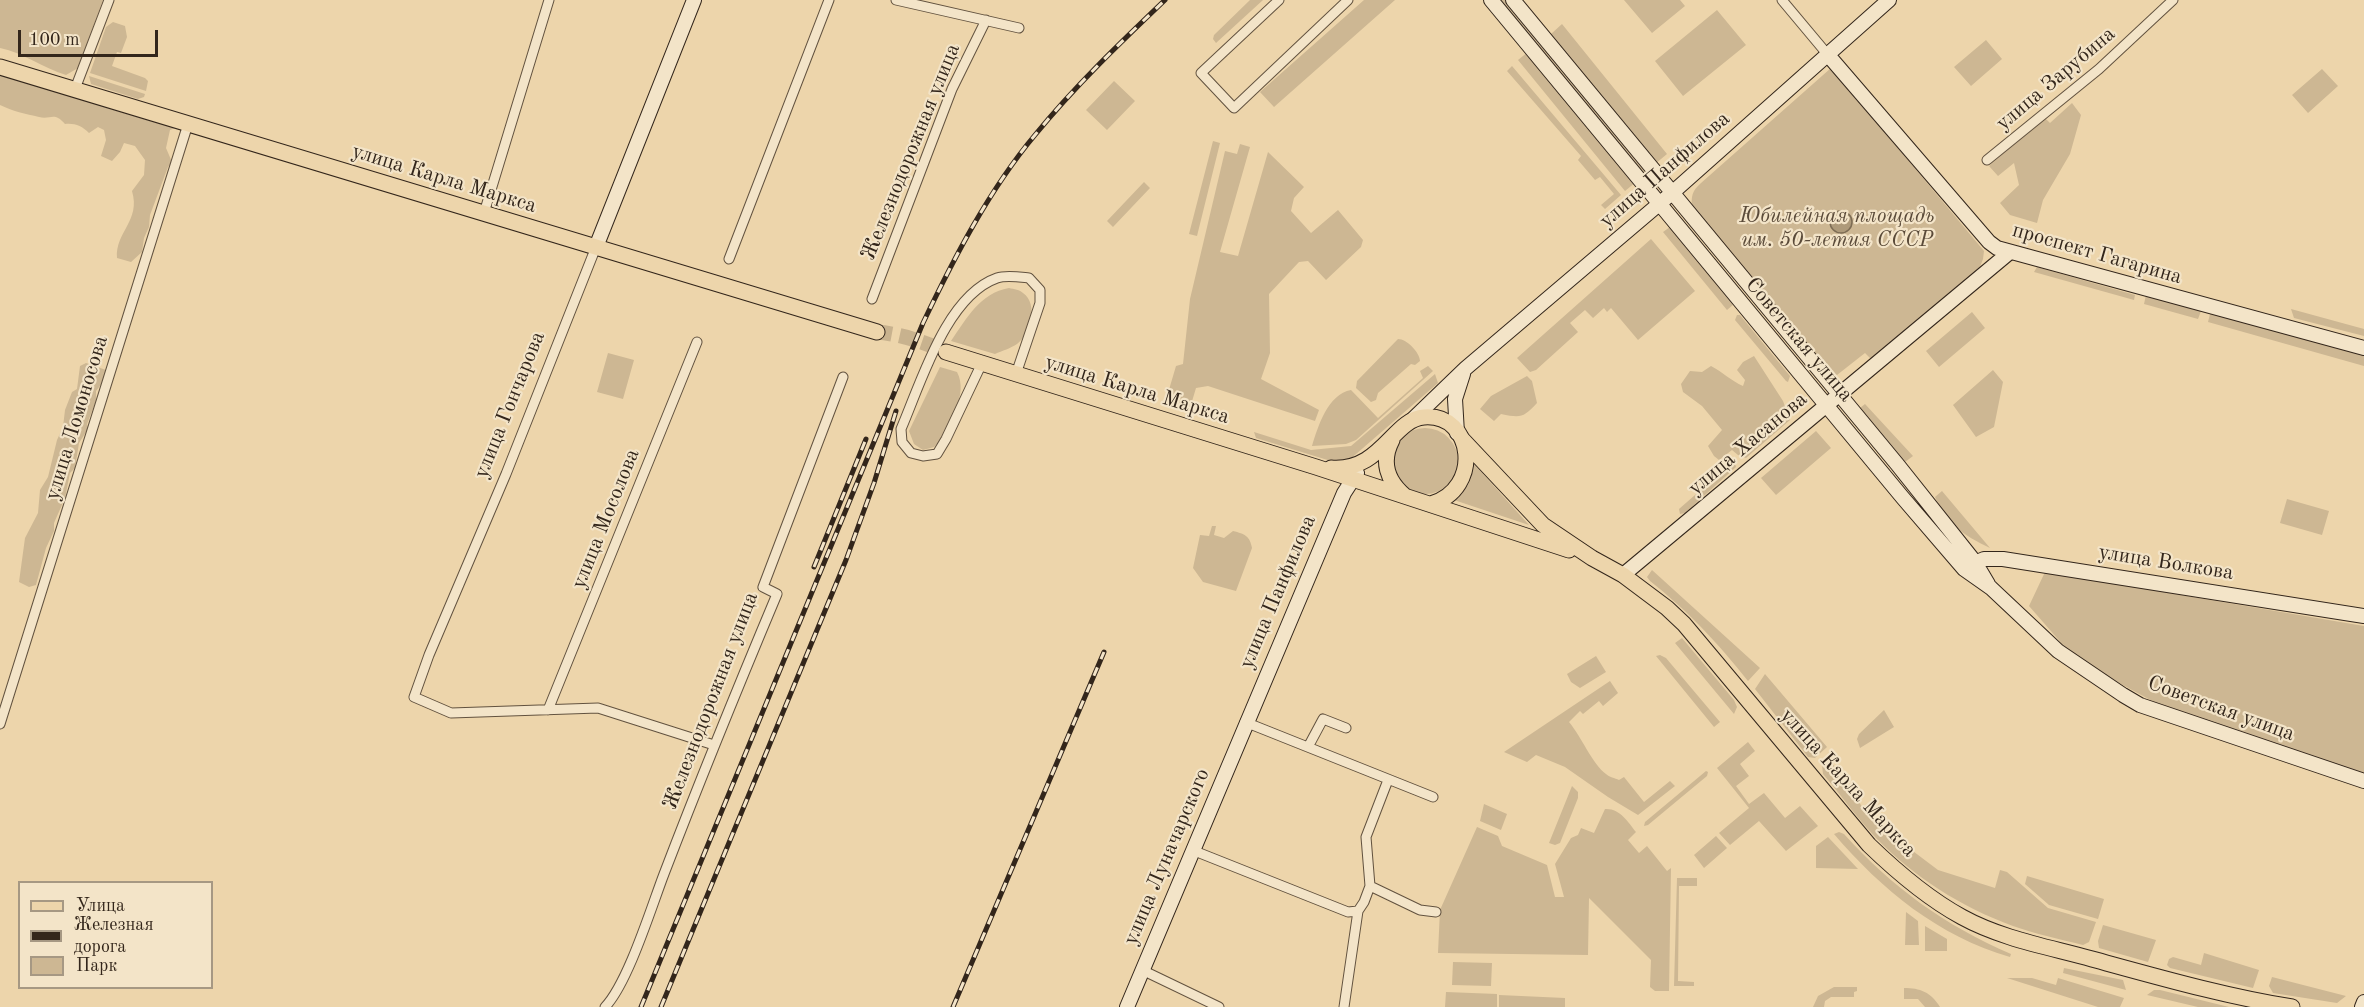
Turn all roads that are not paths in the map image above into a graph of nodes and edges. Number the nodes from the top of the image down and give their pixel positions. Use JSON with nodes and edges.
{"nodes":[{"id":1,"x":110,"y":0,"type":"edge"},
{"id":2,"x":549,"y":0,"type":"edge"},
{"id":3,"x":694,"y":0,"type":"edge"},
{"id":4,"x":829,"y":0,"type":"edge"},
{"id":5,"x":896,"y":0,"type":"edge"},
{"id":6,"x":1279,"y":0,"type":"edge"},
{"id":7,"x":1348,"y":0,"type":"edge"},
{"id":8,"x":1491,"y":0,"type":"edge"},
{"id":9,"x":1513,"y":0,"type":"edge"},
{"id":10,"x":1782,"y":0,"type":"edge"},
{"id":11,"x":1889,"y":0,"type":"edge"},
{"id":12,"x":2173,"y":0,"type":"edge"},
{"id":13,"x":986,"y":20,"type":"junction"},
{"id":14,"x":1019,"y":28,"type":"dead end"},
{"id":15,"x":1828,"y":55,"type":"junction"},
{"id":16,"x":0,"y":67,"type":"edge"},
{"id":17,"x":75,"y":89,"type":"junction"},
{"id":18,"x":188,"y":124,"type":"junction"},
{"id":19,"x":1987,"y":159,"type":"dead end"},
{"id":20,"x":1672,"y":193,"type":"junction"},
{"id":21,"x":1659,"y":203,"type":"junction"},
{"id":22,"x":484,"y":213,"type":"junction"},
{"id":23,"x":596,"y":247,"type":"junction"},
{"id":24,"x":2010,"y":252,"type":"junction"},
{"id":25,"x":729,"y":259,"type":"dead end"},
{"id":26,"x":872,"y":299,"type":"dead end"},
{"id":27,"x":877,"y":332,"type":"tunnel mouth"},
{"id":28,"x":697,"y":342,"type":"dead end"},
{"id":29,"x":2364,"y":348,"type":"edge"},
{"id":30,"x":946,"y":352,"type":"tunnel mouth"},
{"id":31,"x":982,"y":363,"type":"junction"},
{"id":32,"x":1466,"y":368,"type":"junction"},
{"id":33,"x":1016,"y":374,"type":"junction"},
{"id":34,"x":843,"y":377,"type":"dead end"},
{"id":35,"x":1839,"y":395,"type":"junction"},
{"id":36,"x":1826,"y":405,"type":"junction"},
{"id":37,"x":1410,"y":422,"type":"junction"},
{"id":38,"x":1460,"y":436,"type":"junction"},
{"id":39,"x":1394,"y":438,"type":"junction"},
{"id":40,"x":1374,"y":456,"type":"junction"},
{"id":41,"x":1316,"y":467,"type":"junction"},
{"id":42,"x":1351,"y":478,"type":"junction"},
{"id":43,"x":1406,"y":496,"type":"junction"},
{"id":44,"x":1431,"y":504,"type":"junction"},
{"id":45,"x":1592,"y":558,"type":"junction"},
{"id":46,"x":1970,"y":566,"type":"junction"},
{"id":47,"x":1623,"y":575,"type":"junction"},
{"id":48,"x":2364,"y":616,"type":"edge"},
{"id":49,"x":548,"y":710,"type":"junction"},
{"id":50,"x":1245,"y":723,"type":"junction"},
{"id":51,"x":0,"y":724,"type":"edge"},
{"id":52,"x":1346,"y":728,"type":"dead end"},
{"id":53,"x":714,"y":745,"type":"junction"},
{"id":54,"x":1308,"y":747,"type":"junction"},
{"id":55,"x":1388,"y":780,"type":"junction"},
{"id":56,"x":2364,"y":781,"type":"edge"},
{"id":57,"x":1433,"y":797,"type":"dead end"},
{"id":58,"x":1192,"y":850,"type":"junction"},
{"id":59,"x":1370,"y":886,"type":"junction"},
{"id":60,"x":1358,"y":911,"type":"junction"},
{"id":61,"x":1436,"y":912,"type":"dead end"},
{"id":62,"x":1142,"y":970,"type":"junction"},
{"id":63,"x":2364,"y":1002,"type":"edge"},
{"id":64,"x":605,"y":1007,"type":"edge"},
{"id":65,"x":1127,"y":1007,"type":"edge"},
{"id":66,"x":1220,"y":1007,"type":"edge"},
{"id":67,"x":1344,"y":1007,"type":"edge"},
{"id":68,"x":2292,"y":1007,"type":"edge"},
{"id":69,"x":2362,"y":1007,"type":"edge"}],
"edges":[{"from":1,"to":17,"type":"street"},
{"from":2,"to":22,"type":"street"},
{"from":3,"to":23,"type":"street","name":"улица Гончарова"},
{"from":4,"to":25,"type":"street"},
{"from":5,"to":13,"type":"street"},
{"from":6,"to":7,"type":"street"},
{"from":8,"to":21,"type":"street","name":"Советская улица"},
{"from":9,"to":20,"type":"street","name":"Советская улица"},
{"from":10,"to":15,"type":"street","name":"проспект Гагарина"},
{"from":11,"to":15,"type":"street","name":"улица Панфилова"},
{"from":12,"to":19,"type":"street","name":"улица Зарубина"},
{"from":13,"to":14,"type":"street"},
{"from":13,"to":26,"type":"street","name":"Железнодорожная улица"},
{"from":15,"to":20,"type":"street","name":"улица Панфилова"},
{"from":15,"to":24,"type":"street","name":"проспект Гагарина"},
{"from":16,"to":17,"type":"main road","name":"улица Карла Маркса"},
{"from":17,"to":18,"type":"main road","name":"улица Карла Маркса"},
{"from":18,"to":22,"type":"main road","name":"улица Карла Маркса"},
{"from":18,"to":51,"type":"street","name":"улица Ломоносова"},
{"from":20,"to":21,"type":"street","name":"улица Панфилова"},
{"from":20,"to":35,"type":"street","name":"Советская улица"},
{"from":21,"to":32,"type":"street","name":"улица Панфилова"},
{"from":21,"to":36,"type":"street","name":"Советская улица"},
{"from":22,"to":23,"type":"main road","name":"улица Карла Маркса"},
{"from":23,"to":27,"type":"main road","name":"улица Карла Маркса"},
{"from":23,"to":49,"type":"street","name":"улица Гончарова"},
{"from":24,"to":29,"type":"street","name":"проспект Гагарина"},
{"from":24,"to":35,"type":"street","name":"улица Хасанова"},
{"from":28,"to":49,"type":"street","name":"улица Мосолова"},
{"from":30,"to":31,"type":"main road","name":"улица Карла Маркса"},
{"from":31,"to":33,"type":"main road","name":"улица Карла Маркса"},
{"from":31,"to":33,"type":"street"},
{"from":32,"to":37,"type":"street","name":"улица Панфилова"},
{"from":32,"to":38,"type":"street","name":"улица Панфилова"},
{"from":33,"to":41,"type":"main road","name":"улица Карла Маркса"},
{"from":34,"to":53,"type":"street","name":"Железнодорожная улица"},
{"from":35,"to":36,"type":"street","name":"улица Хасанова"},
{"from":35,"to":46,"type":"street","name":"Советская улица"},
{"from":36,"to":46,"type":"street","name":"Советская улица"},
{"from":36,"to":47,"type":"street","name":"улица Хасанова"},
{"from":37,"to":38,"type":"main road"},
{"from":37,"to":39,"type":"main road"},
{"from":38,"to":44,"type":"main road"},
{"from":38,"to":45,"type":"main road","name":"улица Карла Маркса"},
{"from":39,"to":40,"type":"main road","name":"улица Карла Маркса"},
{"from":39,"to":43,"type":"main road"},
{"from":40,"to":41,"type":"main road","name":"улица Карла Маркса"},
{"from":40,"to":42,"type":"street"},
{"from":41,"to":42,"type":"main road","name":"улица Карла Маркса"},
{"from":42,"to":43,"type":"main road","name":"улица Карла Маркса"},
{"from":42,"to":50,"type":"street","name":"улица Панфилова"},
{"from":43,"to":44,"type":"main road"},
{"from":44,"to":45,"type":"main road","name":"улица Карла Маркса"},
{"from":45,"to":47,"type":"main road","name":"улица Карла Маркса"},
{"from":46,"to":48,"type":"street","name":"улица Волкова"},
{"from":46,"to":56,"type":"street","name":"Советская улица"},
{"from":47,"to":68,"type":"main road","name":"улица Карла Маркса"},
{"from":49,"to":53,"type":"street"},
{"from":50,"to":54,"type":"street"},
{"from":50,"to":58,"type":"street","name":"улица Луначарского"},
{"from":52,"to":54,"type":"street"},
{"from":53,"to":64,"type":"street","name":"Железнодорожная улица"},
{"from":54,"to":55,"type":"street"},
{"from":55,"to":57,"type":"street"},
{"from":55,"to":59,"type":"street"},
{"from":58,"to":60,"type":"street"},
{"from":58,"to":62,"type":"street","name":"улица Луначарского"},
{"from":59,"to":60,"type":"street"},
{"from":59,"to":61,"type":"street"},
{"from":60,"to":67,"type":"street"},
{"from":62,"to":65,"type":"street","name":"улица Луначарского"},
{"from":62,"to":66,"type":"street"},
{"from":63,"to":69,"type":"street"}]}
